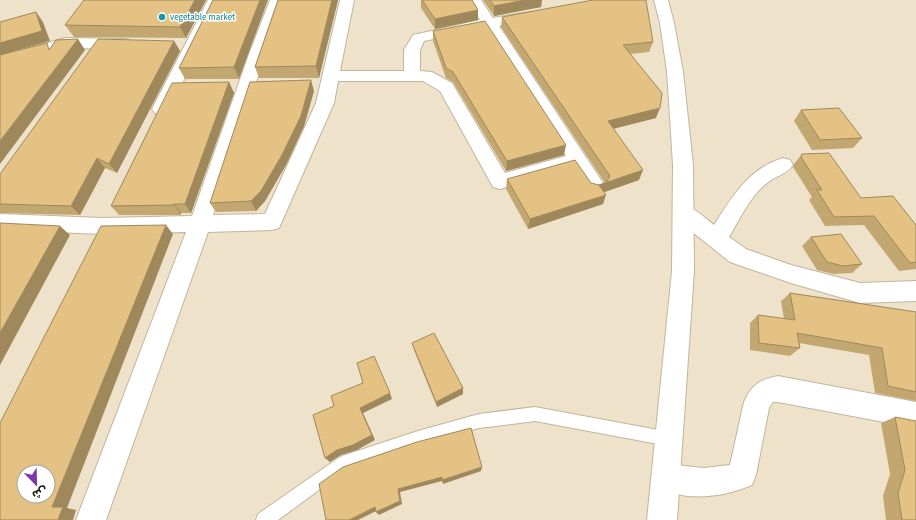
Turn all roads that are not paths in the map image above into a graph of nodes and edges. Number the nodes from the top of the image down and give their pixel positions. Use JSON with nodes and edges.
{"nodes":[{"id":1,"x":215,"y":0,"type":"edge"},
{"id":2,"x":277,"y":0,"type":"edge"},
{"id":3,"x":347,"y":0,"type":"edge"},
{"id":4,"x":474,"y":0,"type":"edge"},
{"id":5,"x":661,"y":0,"type":"edge"},
{"id":6,"x":542,"y":14,"type":"edge"},
{"id":7,"x":489,"y":24,"type":"junction"},
{"id":8,"x":99,"y":44,"type":"junction"},
{"id":9,"x":138,"y":44,"type":"edge"},
{"id":10,"x":0,"y":62,"type":"edge"},
{"id":11,"x":86,"y":63,"type":"edge"},
{"id":12,"x":412,"y":76,"type":"junction"},
{"id":13,"x":325,"y":82,"type":"junction"},
{"id":14,"x":151,"y":128,"type":"edge"},
{"id":15,"x":577,"y":160,"type":"junction"},
{"id":16,"x":783,"y":165,"type":"dead end"},
{"id":17,"x":595,"y":186,"type":"edge"},
{"id":18,"x":113,"y":205,"type":"edge"},
{"id":19,"x":683,"y":213,"type":"junction"},
{"id":20,"x":0,"y":222,"type":"edge"},
{"id":21,"x":200,"y":224,"type":"junction"},
{"id":22,"x":102,"y":226,"type":"junction"},
{"id":23,"x":716,"y":239,"type":"junction"},
{"id":24,"x":93,"y":245,"type":"edge"},
{"id":25,"x":916,"y":291,"type":"edge"},
{"id":26,"x":916,"y":415,"type":"edge"},
{"id":27,"x":669,"y":439,"type":"junction"},
{"id":28,"x":666,"y":478,"type":"junction"},
{"id":29,"x":91,"y":520,"type":"edge"},
{"id":30,"x":264,"y":520,"type":"edge"},
{"id":31,"x":662,"y":520,"type":"edge"}],
"edges":[{"from":1,"to":14,"type":"street"},
{"from":2,"to":21,"type":"street"},
{"from":3,"to":13,"type":"street"},
{"from":4,"to":7,"type":"street"},
{"from":5,"to":19,"type":"street"},
{"from":6,"to":7,"type":"street"},
{"from":7,"to":12,"type":"street"},
{"from":7,"to":15,"type":"street"},
{"from":8,"to":9,"type":"street"},
{"from":8,"to":10,"type":"street"},
{"from":8,"to":11,"type":"street"},
{"from":12,"to":13,"type":"street"},
{"from":12,"to":15,"type":"street"},
{"from":13,"to":21,"type":"street"},
{"from":15,"to":17,"type":"street"},
{"from":16,"to":23,"type":"street"},
{"from":18,"to":22,"type":"street"},
{"from":19,"to":23,"type":"street"},
{"from":19,"to":27,"type":"street"},
{"from":20,"to":22,"type":"street"},
{"from":21,"to":22,"type":"street"},
{"from":21,"to":29,"type":"street"},
{"from":22,"to":24,"type":"street"},
{"from":23,"to":25,"type":"street"},
{"from":26,"to":28,"type":"street"},
{"from":27,"to":28,"type":"street"},
{"from":27,"to":30,"type":"lane"},
{"from":28,"to":31,"type":"street"}]}
